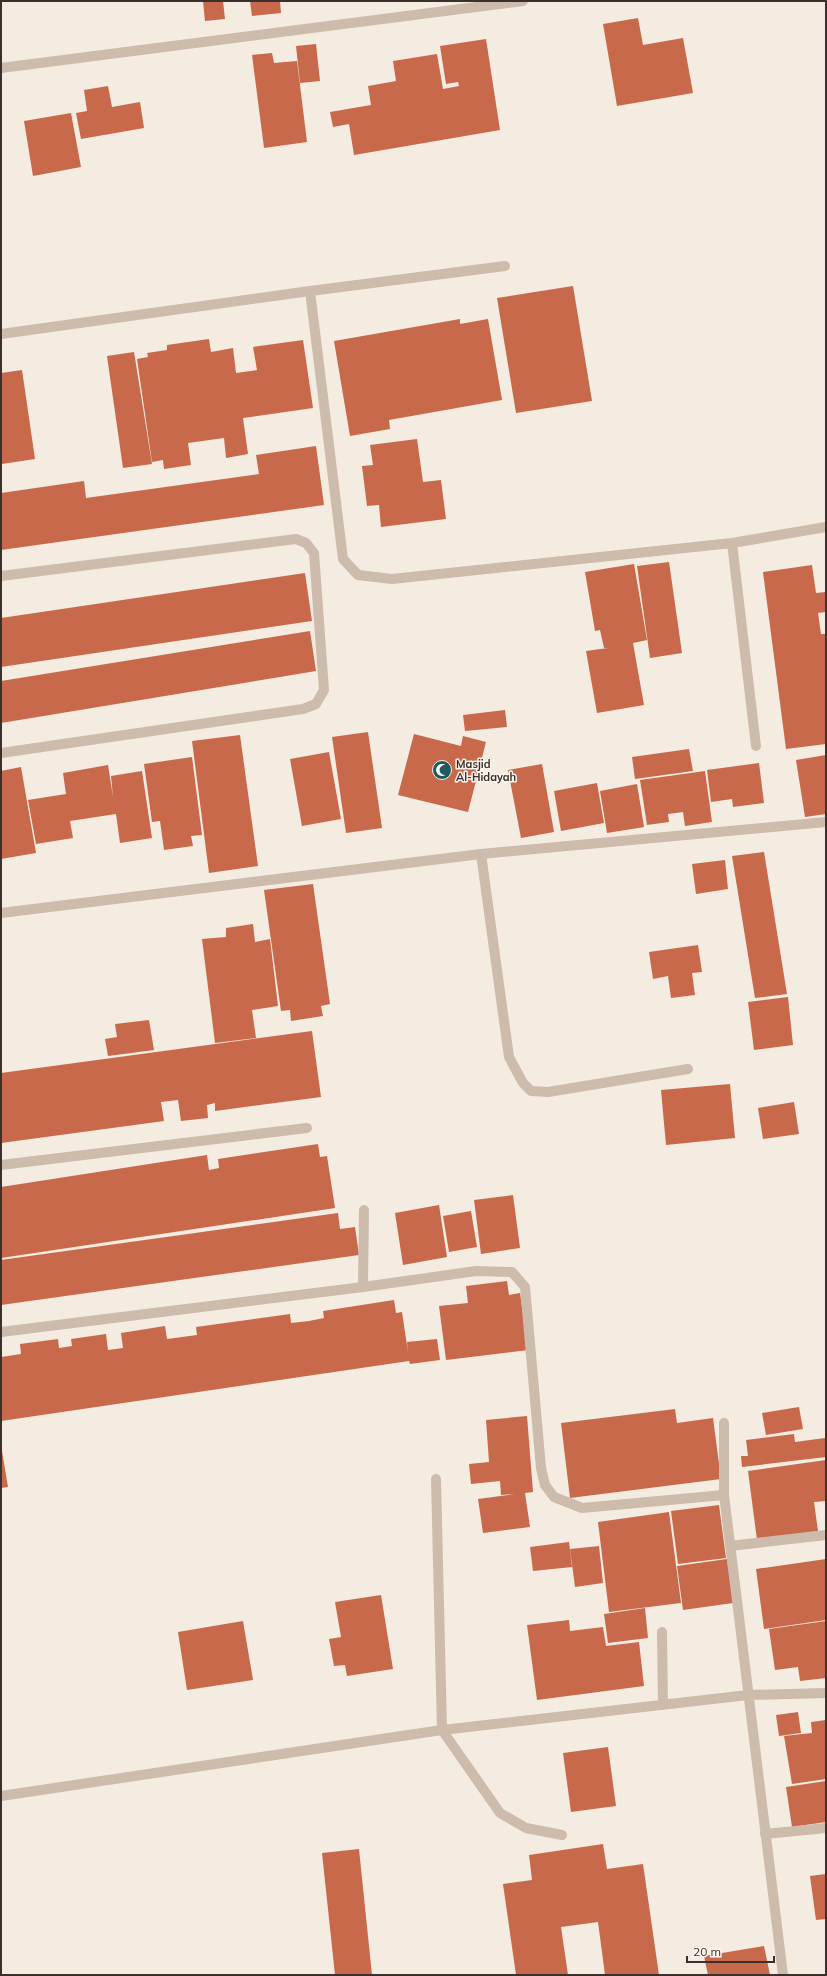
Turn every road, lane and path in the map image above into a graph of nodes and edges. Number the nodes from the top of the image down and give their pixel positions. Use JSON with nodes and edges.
{"nodes":[{"id":1,"x":523,"y":1,"type":"edge"},
{"id":2,"x":1,"y":68,"type":"edge"},
{"id":3,"x":505,"y":266,"type":"dead end"},
{"id":4,"x":310,"y":290,"type":"junction"},
{"id":5,"x":1,"y":334,"type":"edge"},
{"id":6,"x":826,"y":527,"type":"edge"},
{"id":7,"x":732,"y":543,"type":"junction"},
{"id":8,"x":1,"y":576,"type":"edge"},
{"id":9,"x":756,"y":746,"type":"dead end"},
{"id":10,"x":1,"y":753,"type":"edge"},
{"id":11,"x":826,"y":822,"type":"edge"},
{"id":12,"x":481,"y":854,"type":"junction"},
{"id":13,"x":1,"y":913,"type":"edge"},
{"id":14,"x":688,"y":1069,"type":"dead end"},
{"id":15,"x":307,"y":1128,"type":"dead end"},
{"id":16,"x":1,"y":1165,"type":"edge"},
{"id":17,"x":364,"y":1210,"type":"dead end"},
{"id":18,"x":363,"y":1287,"type":"junction"},
{"id":19,"x":1,"y":1332,"type":"edge"},
{"id":20,"x":724,"y":1422,"type":"dead end"},
{"id":21,"x":436,"y":1479,"type":"dead end"},
{"id":22,"x":724,"y":1494,"type":"junction"},
{"id":23,"x":826,"y":1535,"type":"edge"},
{"id":24,"x":730,"y":1546,"type":"junction"},
{"id":25,"x":662,"y":1632,"type":"dead end"},
{"id":26,"x":826,"y":1694,"type":"edge"},
{"id":27,"x":748,"y":1695,"type":"junction"},
{"id":28,"x":663,"y":1705,"type":"junction"},
{"id":29,"x":442,"y":1730,"type":"junction"},
{"id":30,"x":1,"y":1796,"type":"edge"},
{"id":31,"x":826,"y":1828,"type":"edge"},
{"id":32,"x":765,"y":1834,"type":"junction"},
{"id":33,"x":562,"y":1835,"type":"dead end"},
{"id":34,"x":782,"y":1975,"type":"edge"}],
"edges":[{"from":1,"to":2,"type":"street"},
{"from":3,"to":4,"type":"street"},
{"from":4,"to":5,"type":"street"},
{"from":4,"to":7,"type":"street"},
{"from":6,"to":7,"type":"street"},
{"from":7,"to":9,"type":"street"},
{"from":8,"to":10,"type":"street"},
{"from":11,"to":12,"type":"street"},
{"from":12,"to":13,"type":"street"},
{"from":12,"to":14,"type":"street"},
{"from":15,"to":16,"type":"street"},
{"from":17,"to":18,"type":"street"},
{"from":18,"to":19,"type":"street"},
{"from":18,"to":22,"type":"street"},
{"from":20,"to":22,"type":"street"},
{"from":21,"to":29,"type":"street"},
{"from":22,"to":24,"type":"street"},
{"from":23,"to":24,"type":"street"},
{"from":24,"to":27,"type":"street"},
{"from":25,"to":28,"type":"street"},
{"from":26,"to":27,"type":"street"},
{"from":27,"to":28,"type":"street"},
{"from":27,"to":32,"type":"street"},
{"from":28,"to":29,"type":"street"},
{"from":29,"to":30,"type":"street"},
{"from":29,"to":33,"type":"street"},
{"from":31,"to":32,"type":"street"},
{"from":32,"to":34,"type":"street"}]}
